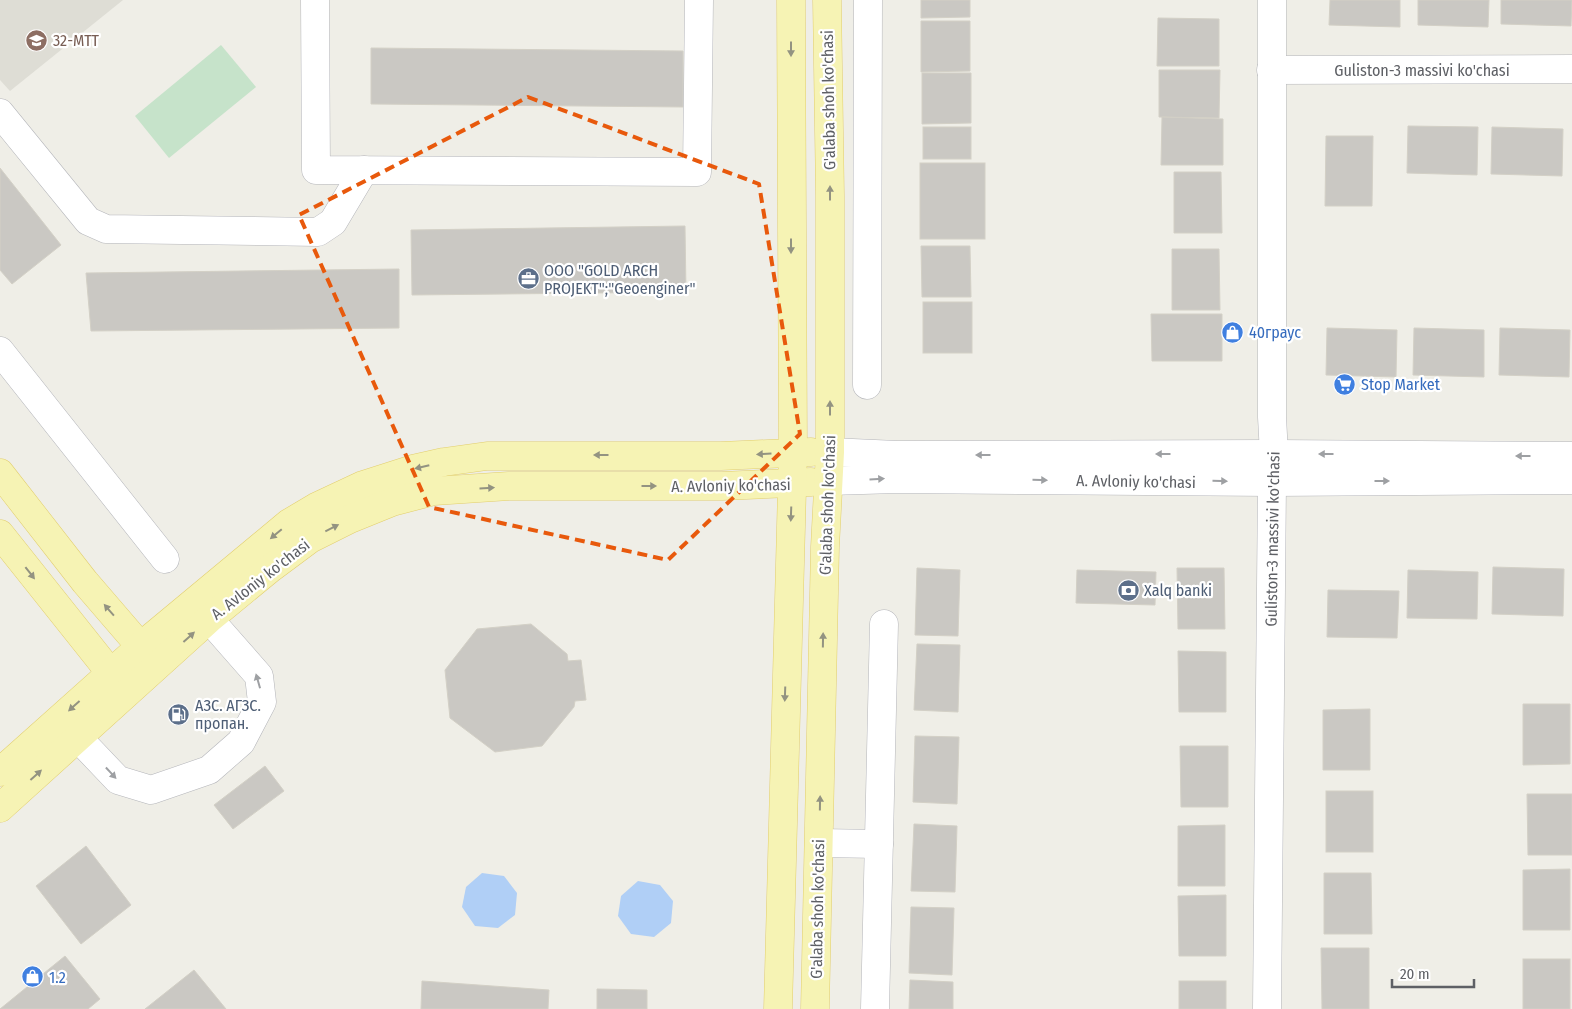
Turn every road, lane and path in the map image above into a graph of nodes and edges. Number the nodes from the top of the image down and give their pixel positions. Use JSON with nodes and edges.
{"nodes":[{"id":1,"x":315,"y":0,"type":"edge"},
{"id":2,"x":699,"y":0,"type":"edge"},
{"id":3,"x":791,"y":0,"type":"edge"},
{"id":4,"x":827,"y":0,"type":"edge"},
{"id":5,"x":868,"y":0,"type":"edge"},
{"id":6,"x":1272,"y":0,"type":"edge"},
{"id":7,"x":1572,"y":69,"type":"edge"},
{"id":8,"x":1271,"y":70,"type":"junction"},
{"id":9,"x":0,"y":113,"type":"edge"},
{"id":10,"x":364,"y":170,"type":"junction"},
{"id":11,"x":868,"y":223,"type":"junction"},
{"id":12,"x":829,"y":234,"type":"junction"},
{"id":13,"x":0,"y":351,"type":"edge"},
{"id":14,"x":867,"y":385,"type":"dead end"},
{"id":15,"x":792,"y":452,"type":"junction"},
{"id":16,"x":830,"y":452,"type":"junction"},
{"id":17,"x":1274,"y":454,"type":"junction"},
{"id":18,"x":1572,"y":456,"type":"edge"},
{"id":19,"x":0,"y":473,"type":"edge"},
{"id":20,"x":1572,"y":480,"type":"edge"},
{"id":21,"x":829,"y":482,"type":"junction"},
{"id":22,"x":1272,"y":482,"type":"junction"},
{"id":23,"x":792,"y":483,"type":"junction"},
{"id":24,"x":0,"y":534,"type":"edge"},
{"id":25,"x":165,"y":559,"type":"dead end"},
{"id":26,"x":209,"y":619,"type":"junction"},
{"id":27,"x":884,"y":624,"type":"dead end"},
{"id":28,"x":149,"y":656,"type":"junction"},
{"id":29,"x":119,"y":683,"type":"junction"},
{"id":30,"x":78,"y":738,"type":"junction"},
{"id":31,"x":0,"y":772,"type":"edge"},
{"id":32,"x":0,"y":808,"type":"edge"},
{"id":33,"x":819,"y":843,"type":"junction"},
{"id":34,"x":879,"y":844,"type":"junction"},
{"id":35,"x":778,"y":1009,"type":"edge"},
{"id":36,"x":815,"y":1009,"type":"edge"},
{"id":37,"x":875,"y":1009,"type":"edge"},
{"id":38,"x":1267,"y":1009,"type":"edge"}],
"edges":[{"from":1,"to":10,"type":"street"},
{"from":2,"to":10,"type":"street"},
{"from":3,"to":15,"type":"main road","one_way":true},
{"from":12,"to":4,"type":"main road","name":"G'alaba shoh ko'chasi","one_way":true},
{"from":5,"to":11,"type":"street"},
{"from":6,"to":8,"type":"street","name":"Guliston-3 massivi ko'chasi"},
{"from":7,"to":8,"type":"street","name":"Guliston-3 massivi ko'chasi"},
{"from":8,"to":17,"type":"street","name":"Guliston-3 massivi ko'chasi"},
{"from":9,"to":10,"type":"street"},
{"from":11,"to":12,"type":"street"},
{"from":11,"to":14,"type":"street"},
{"from":16,"to":12,"type":"main road","name":"G'alaba shoh ko'chasi","one_way":true},
{"from":13,"to":25,"type":"street"},
{"from":15,"to":16,"type":"main road","name":"A. Avloniy ko'chasi"},
{"from":15,"to":23,"type":"main road"},
{"from":15,"to":28,"type":"main road","name":"A. Avloniy ko'chasi","one_way":true},
{"from":17,"to":16,"type":"street","name":"A. Avloniy ko'chasi","one_way":true},
{"from":16,"to":21,"type":"main road","name":"G'alaba shoh ko'chasi"},
{"from":18,"to":17,"type":"street","name":"A. Avloniy ko'chasi","one_way":true},
{"from":17,"to":22,"type":"street","name":"Guliston-3 massivi ko'chasi"},
{"from":28,"to":19,"type":"main road","one_way":true},
{"from":22,"to":20,"type":"street","name":"A. Avloniy ko'chasi","one_way":true},
{"from":21,"to":22,"type":"street","name":"A. Avloniy ko'chasi","one_way":true},
{"from":21,"to":23,"type":"main road","name":"A. Avloniy ko'chasi"},
{"from":33,"to":21,"type":"main road","name":"G'alaba shoh ko'chasi","one_way":true},
{"from":22,"to":38,"type":"street","name":"Guliston-3 massivi ko'chasi"},
{"from":26,"to":23,"type":"main road","name":"A. Avloniy ko'chasi","one_way":true},
{"from":23,"to":35,"type":"main road","one_way":true},
{"from":24,"to":29,"type":"main road","one_way":true},
{"from":28,"to":26,"type":"main road","name":"A. Avloniy ko'chasi","one_way":true},
{"from":30,"to":26,"type":"street","one_way":true},
{"from":27,"to":34,"type":"street"},
{"from":28,"to":29,"type":"main road","name":"A. Avloniy ko'chasi"},
{"from":29,"to":30,"type":"main road","name":"A. Avloniy ko'chasi"},
{"from":29,"to":31,"type":"main road","name":"A. Avloniy ko'chasi","one_way":true},
{"from":32,"to":30,"type":"main road","name":"A. Avloniy ko'chasi","one_way":true},
{"from":33,"to":34,"type":"street"},
{"from":33,"to":36,"type":"main road","name":"G'alaba shoh ko'chasi"},
{"from":34,"to":37,"type":"street"}]}
